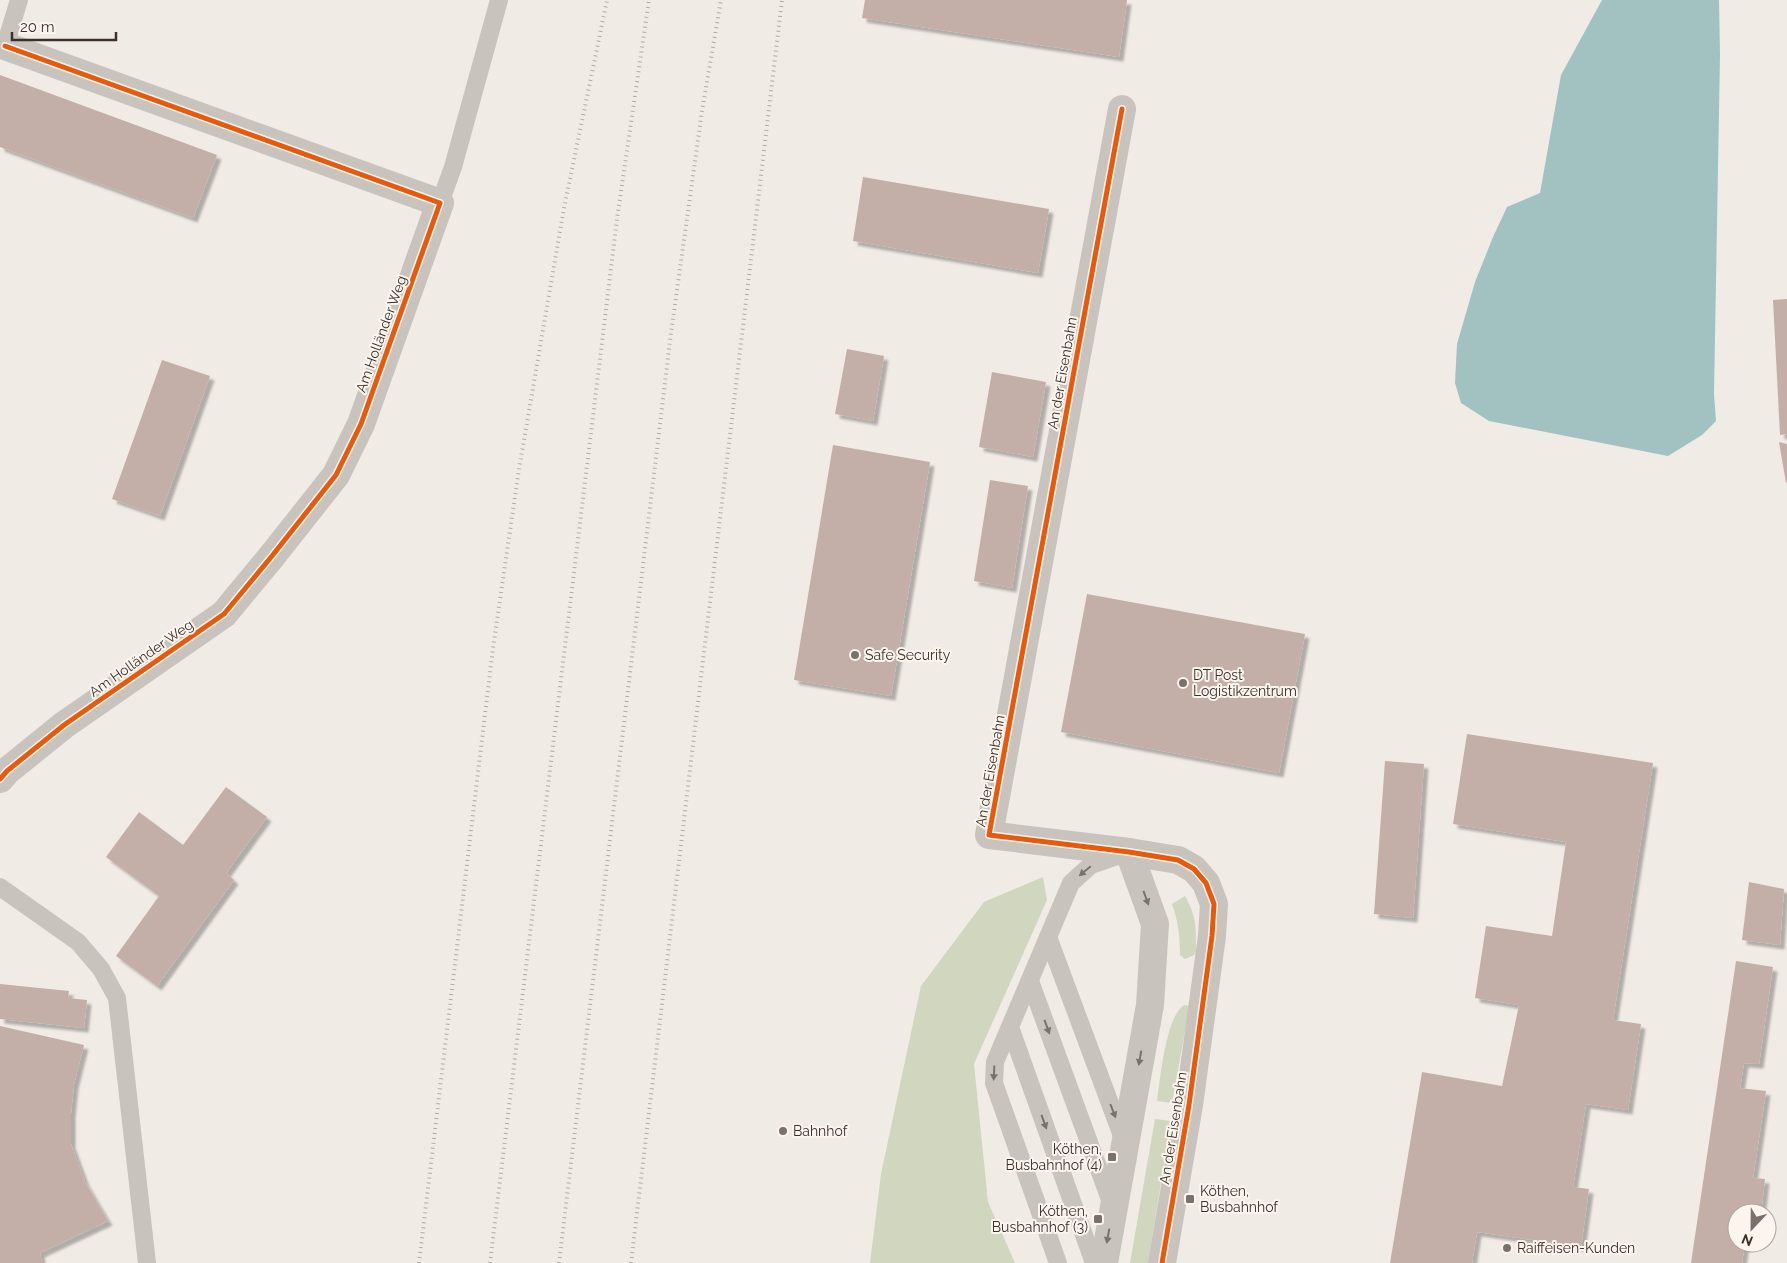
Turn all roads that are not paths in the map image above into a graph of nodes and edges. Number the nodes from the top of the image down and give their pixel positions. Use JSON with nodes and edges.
{"nodes":[{"id":1,"x":19,"y":0,"type":"edge"},
{"id":2,"x":499,"y":0,"type":"edge"},
{"id":3,"x":5,"y":46,"type":"joint"},
{"id":4,"x":1122,"y":109,"type":"dead end"},
{"id":5,"x":440,"y":203,"type":"junction"},
{"id":6,"x":0,"y":779,"type":"edge"},
{"id":7,"x":1130,"y":852,"type":"junction"},
{"id":8,"x":0,"y":887,"type":"edge"},
{"id":9,"x":1048,"y":937,"type":"junction"},
{"id":10,"x":1030,"y":981,"type":"junction"},
{"id":11,"x":1010,"y":1027,"type":"junction"},
{"id":12,"x":1125,"y":1144,"type":"junction"},
{"id":13,"x":1113,"y":1208,"type":"junction"},
{"id":14,"x":147,"y":1263,"type":"edge"},
{"id":15,"x":1058,"y":1263,"type":"edge"},
{"id":16,"x":1094,"y":1263,"type":"edge"},
{"id":17,"x":1104,"y":1263,"type":"edge"},
{"id":18,"x":1162,"y":1263,"type":"edge"}],
"edges":[{"from":1,"to":3,"type":"lane"},
{"from":2,"to":5,"type":"lane"},
{"from":3,"to":5,"type":"street"},
{"from":4,"to":7,"type":"street","name":"An der Eisenbahn"},
{"from":5,"to":6,"type":"street","name":"Am Holländer Weg"},
{"from":7,"to":9,"type":"lane","one_way":true},
{"from":7,"to":12,"type":"street","one_way":true},
{"from":7,"to":18,"type":"street","name":"An der Eisenbahn"},
{"from":8,"to":14,"type":"lane"},
{"from":9,"to":10,"type":"lane"},
{"from":9,"to":12,"type":"lane","one_way":true},
{"from":10,"to":11,"type":"lane"},
{"from":10,"to":13,"type":"lane","one_way":true},
{"from":11,"to":15,"type":"lane","one_way":true},
{"from":11,"to":16,"type":"lane","one_way":true},
{"from":12,"to":13,"type":"street"},
{"from":13,"to":17,"type":"street","one_way":true}]}
